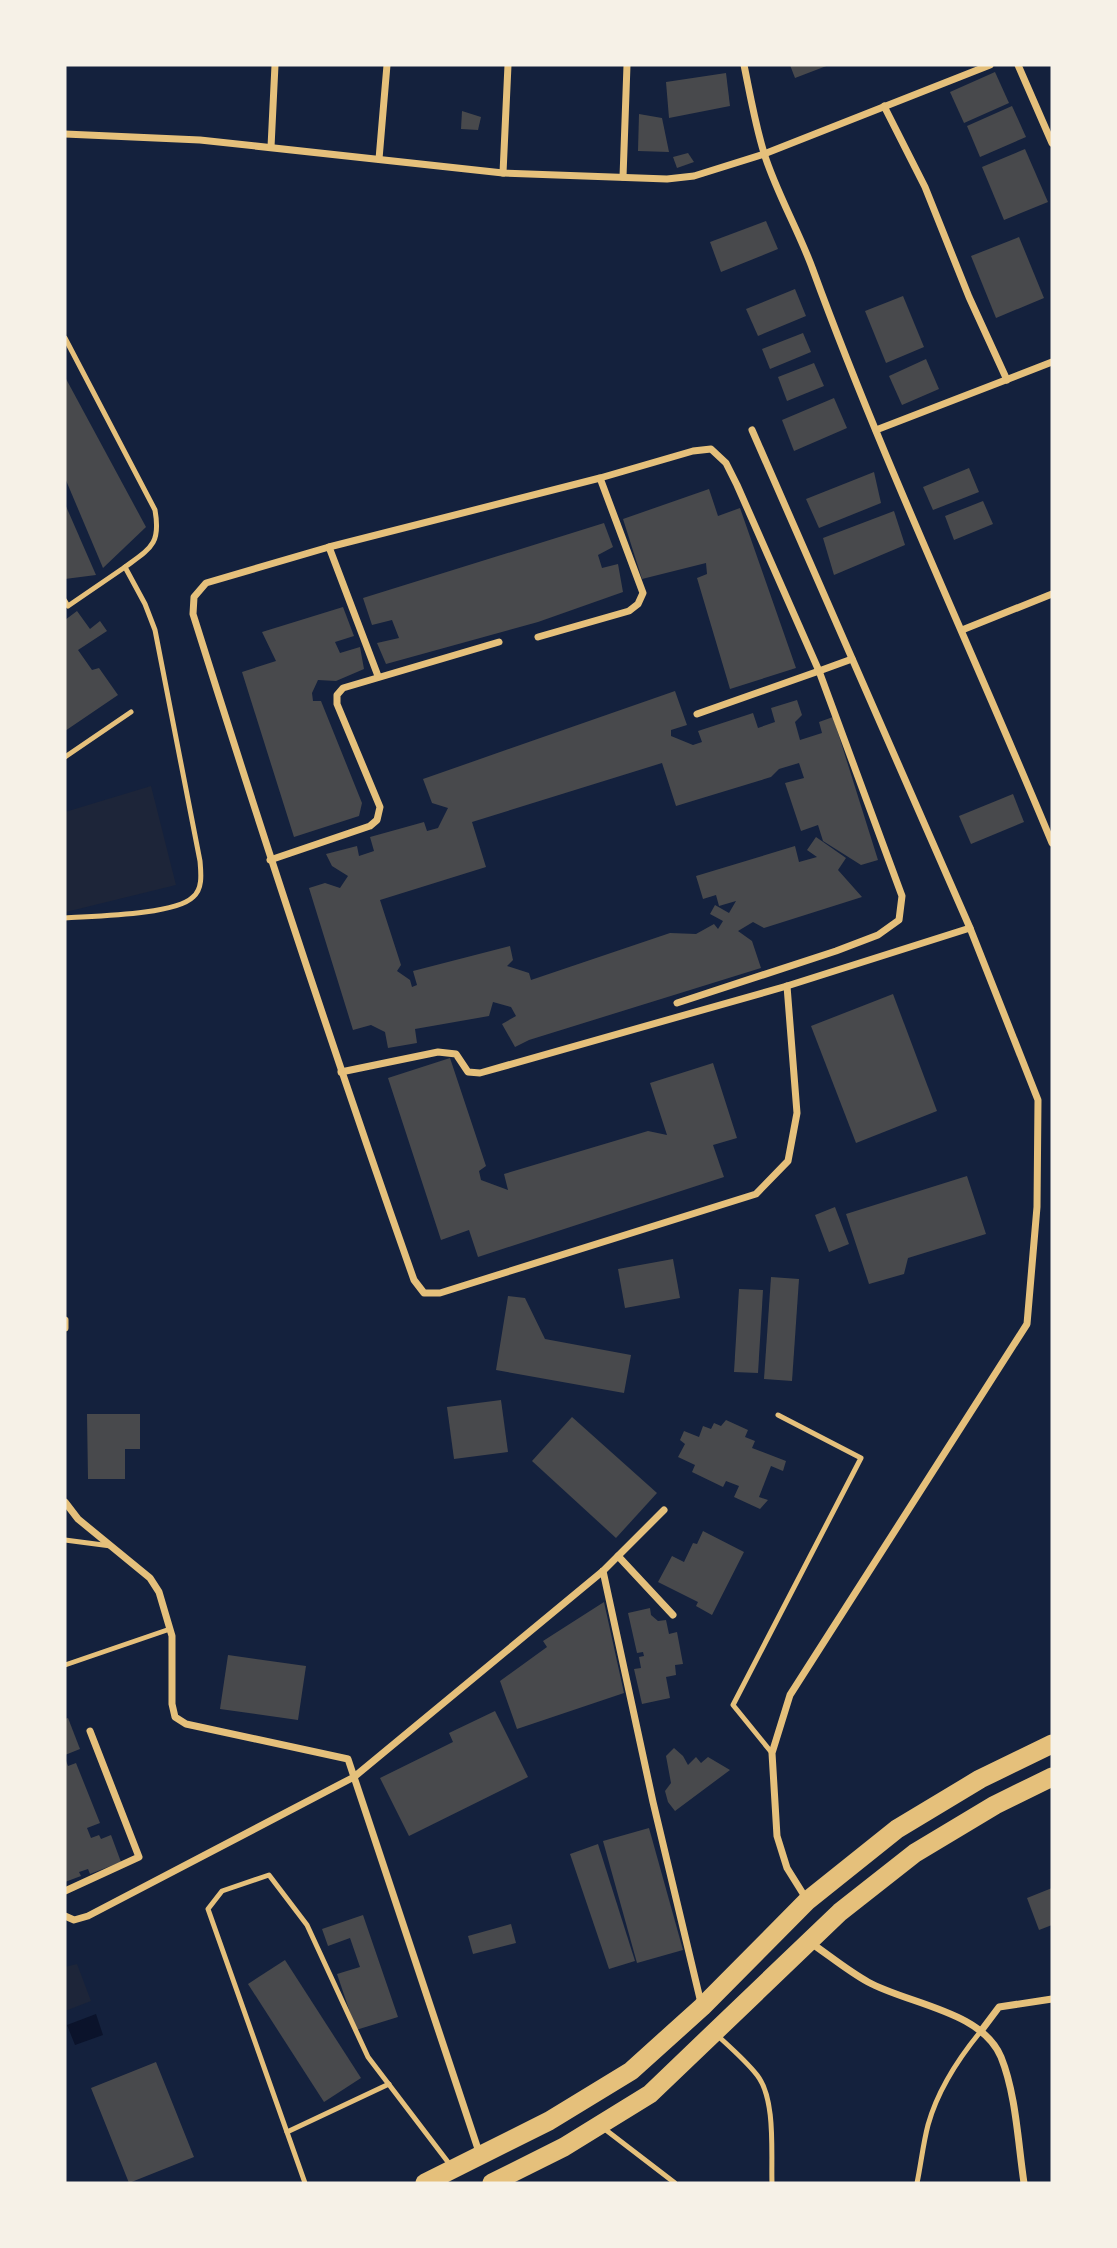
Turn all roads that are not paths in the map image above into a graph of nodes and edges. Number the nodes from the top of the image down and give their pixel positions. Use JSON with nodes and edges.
{"nodes":[{"id":1,"x":275,"y":65,"type":"edge"},
{"id":2,"x":387,"y":65,"type":"edge"},
{"id":3,"x":508,"y":65,"type":"edge"},
{"id":4,"x":627,"y":65,"type":"edge"},
{"id":5,"x":744,"y":65,"type":"edge"},
{"id":6,"x":989,"y":65,"type":"edge"},
{"id":7,"x":1018,"y":65,"type":"edge"},
{"id":8,"x":884,"y":106,"type":"junction"},
{"id":9,"x":65,"y":134,"type":"edge"},
{"id":10,"x":1052,"y":143,"type":"edge"},
{"id":11,"x":271,"y":148,"type":"junction"},
{"id":12,"x":764,"y":154,"type":"junction"},
{"id":13,"x":379,"y":159,"type":"junction"},
{"id":14,"x":503,"y":173,"type":"junction"},
{"id":15,"x":623,"y":177,"type":"junction"},
{"id":16,"x":65,"y":338,"type":"edge"},
{"id":17,"x":1052,"y":362,"type":"edge"},
{"id":18,"x":1006,"y":380,"type":"junction"},
{"id":19,"x":752,"y":430,"type":"dead end"},
{"id":20,"x":876,"y":430,"type":"junction"},
{"id":21,"x":600,"y":478,"type":"junction"},
{"id":22,"x":329,"y":547,"type":"junction"},
{"id":23,"x":125,"y":567,"type":"junction"},
{"id":24,"x":1052,"y":594,"type":"edge"},
{"id":25,"x":66,"y":605,"type":"edge"},
{"id":26,"x":962,"y":630,"type":"junction"},
{"id":27,"x":538,"y":637,"type":"dead end"},
{"id":28,"x":499,"y":642,"type":"dead end"},
{"id":29,"x":852,"y":659,"type":"junction"},
{"id":30,"x":819,"y":671,"type":"junction"},
{"id":31,"x":378,"y":676,"type":"junction"},
{"id":32,"x":131,"y":712,"type":"dead end"},
{"id":33,"x":698,"y":714,"type":"dead end"},
{"id":34,"x":65,"y":757,"type":"edge"},
{"id":35,"x":1049,"y":827,"type":"edge"},
{"id":36,"x":1052,"y":843,"type":"edge"},
{"id":37,"x":270,"y":860,"type":"junction"},
{"id":38,"x":65,"y":918,"type":"edge"},
{"id":39,"x":970,"y":928,"type":"junction"},
{"id":40,"x":786,"y":986,"type":"junction"},
{"id":41,"x":677,"y":1003,"type":"dead end"},
{"id":42,"x":341,"y":1072,"type":"junction"},
{"id":43,"x":65,"y":1320,"type":"edge"},
{"id":44,"x":65,"y":1328,"type":"edge"},
{"id":45,"x":778,"y":1415,"type":"dead end"},
{"id":46,"x":65,"y":1502,"type":"edge"},
{"id":47,"x":664,"y":1510,"type":"dead end"},
{"id":48,"x":65,"y":1539,"type":"edge"},
{"id":49,"x":111,"y":1546,"type":"junction"},
{"id":50,"x":618,"y":1556,"type":"junction"},
{"id":51,"x":603,"y":1571,"type":"junction"},
{"id":52,"x":673,"y":1615,"type":"dead end"},
{"id":53,"x":170,"y":1629,"type":"junction"},
{"id":54,"x":65,"y":1665,"type":"edge"},
{"id":55,"x":90,"y":1731,"type":"dead end"},
{"id":56,"x":1052,"y":1744,"type":"edge"},
{"id":57,"x":772,"y":1753,"type":"junction"},
{"id":58,"x":354,"y":1777,"type":"junction"},
{"id":59,"x":1052,"y":1777,"type":"edge"},
{"id":60,"x":65,"y":1891,"type":"edge"},
{"id":61,"x":807,"y":1901,"type":"junction"},
{"id":62,"x":65,"y":1916,"type":"edge"},
{"id":63,"x":810,"y":1942,"type":"junction"},
{"id":64,"x":1052,"y":1999,"type":"edge"},
{"id":65,"x":702,"y":2007,"type":"junction"},
{"id":66,"x":981,"y":2031,"type":"junction"},
{"id":67,"x":715,"y":2033,"type":"junction"},
{"id":68,"x":389,"y":2084,"type":"junction"},
{"id":69,"x":599,"y":2125,"type":"junction"},
{"id":70,"x":287,"y":2132,"type":"junction"},
{"id":71,"x":480,"y":2156,"type":"junction"},
{"id":72,"x":453,"y":2169,"type":"junction"},
{"id":73,"x":305,"y":2183,"type":"edge"},
{"id":74,"x":425,"y":2183,"type":"edge"},
{"id":75,"x":492,"y":2183,"type":"edge"},
{"id":76,"x":676,"y":2183,"type":"edge"},
{"id":77,"x":772,"y":2183,"type":"edge"},
{"id":78,"x":917,"y":2183,"type":"edge"},
{"id":79,"x":1024,"y":2183,"type":"edge"}],
"edges":[{"from":1,"to":11,"type":"street"},
{"from":2,"to":13,"type":"street"},
{"from":3,"to":14,"type":"street"},
{"from":4,"to":15,"type":"street"},
{"from":5,"to":12,"type":"street"},
{"from":6,"to":8,"type":"street"},
{"from":7,"to":10,"type":"street"},
{"from":8,"to":12,"type":"street"},
{"from":8,"to":18,"type":"street"},
{"from":9,"to":11,"type":"street"},
{"from":11,"to":13,"type":"street"},
{"from":12,"to":15,"type":"street"},
{"from":12,"to":20,"type":"street"},
{"from":13,"to":14,"type":"street"},
{"from":14,"to":15,"type":"street"},
{"from":16,"to":23,"type":"lane"},
{"from":17,"to":18,"type":"street"},
{"from":18,"to":20,"type":"street"},
{"from":19,"to":29,"type":"street"},
{"from":20,"to":26,"type":"street"},
{"from":21,"to":22,"type":"street"},
{"from":21,"to":27,"type":"street"},
{"from":21,"to":30,"type":"street"},
{"from":22,"to":31,"type":"street"},
{"from":22,"to":37,"type":"street"},
{"from":23,"to":25,"type":"lane"},
{"from":23,"to":38,"type":"lane"},
{"from":24,"to":26,"type":"street"},
{"from":26,"to":35,"type":"street"},
{"from":28,"to":31,"type":"street"},
{"from":29,"to":30,"type":"street"},
{"from":29,"to":39,"type":"street"},
{"from":30,"to":33,"type":"street"},
{"from":30,"to":41,"type":"street"},
{"from":31,"to":37,"type":"street"},
{"from":32,"to":34,"type":"lane"},
{"from":35,"to":36,"type":"street"},
{"from":37,"to":42,"type":"street"},
{"from":39,"to":40,"type":"street"},
{"from":39,"to":57,"type":"street"},
{"from":40,"to":42,"type":"street"},
{"from":40,"to":42,"type":"street"},
{"from":43,"to":44,"type":"street"},
{"from":45,"to":57,"type":"lane"},
{"from":46,"to":49,"type":"street"},
{"from":47,"to":50,"type":"street"},
{"from":48,"to":49,"type":"lane"},
{"from":49,"to":53,"type":"street"},
{"from":50,"to":51,"type":"street"},
{"from":50,"to":52,"type":"street"},
{"from":51,"to":58,"type":"street"},
{"from":51,"to":65,"type":"street"},
{"from":53,"to":54,"type":"lane"},
{"from":53,"to":58,"type":"street"},
{"from":55,"to":60,"type":"street"},
{"from":56,"to":61,"type":"highway"},
{"from":57,"to":61,"type":"street"},
{"from":58,"to":62,"type":"street"},
{"from":58,"to":71,"type":"street"},
{"from":59,"to":63,"type":"highway"},
{"from":61,"to":65,"type":"highway"},
{"from":63,"to":66,"type":"street"},
{"from":63,"to":67,"type":"highway"},
{"from":64,"to":66,"type":"street"},
{"from":65,"to":71,"type":"highway"},
{"from":66,"to":78,"type":"lane"},
{"from":66,"to":79,"type":"street"},
{"from":67,"to":69,"type":"highway"},
{"from":67,"to":77,"type":"lane"},
{"from":68,"to":70,"type":"lane"},
{"from":68,"to":70,"type":"lane"},
{"from":68,"to":72,"type":"lane"},
{"from":69,"to":75,"type":"highway"},
{"from":69,"to":76,"type":"lane"},
{"from":70,"to":73,"type":"lane"},
{"from":71,"to":72,"type":"highway"},
{"from":72,"to":74,"type":"highway"}]}
